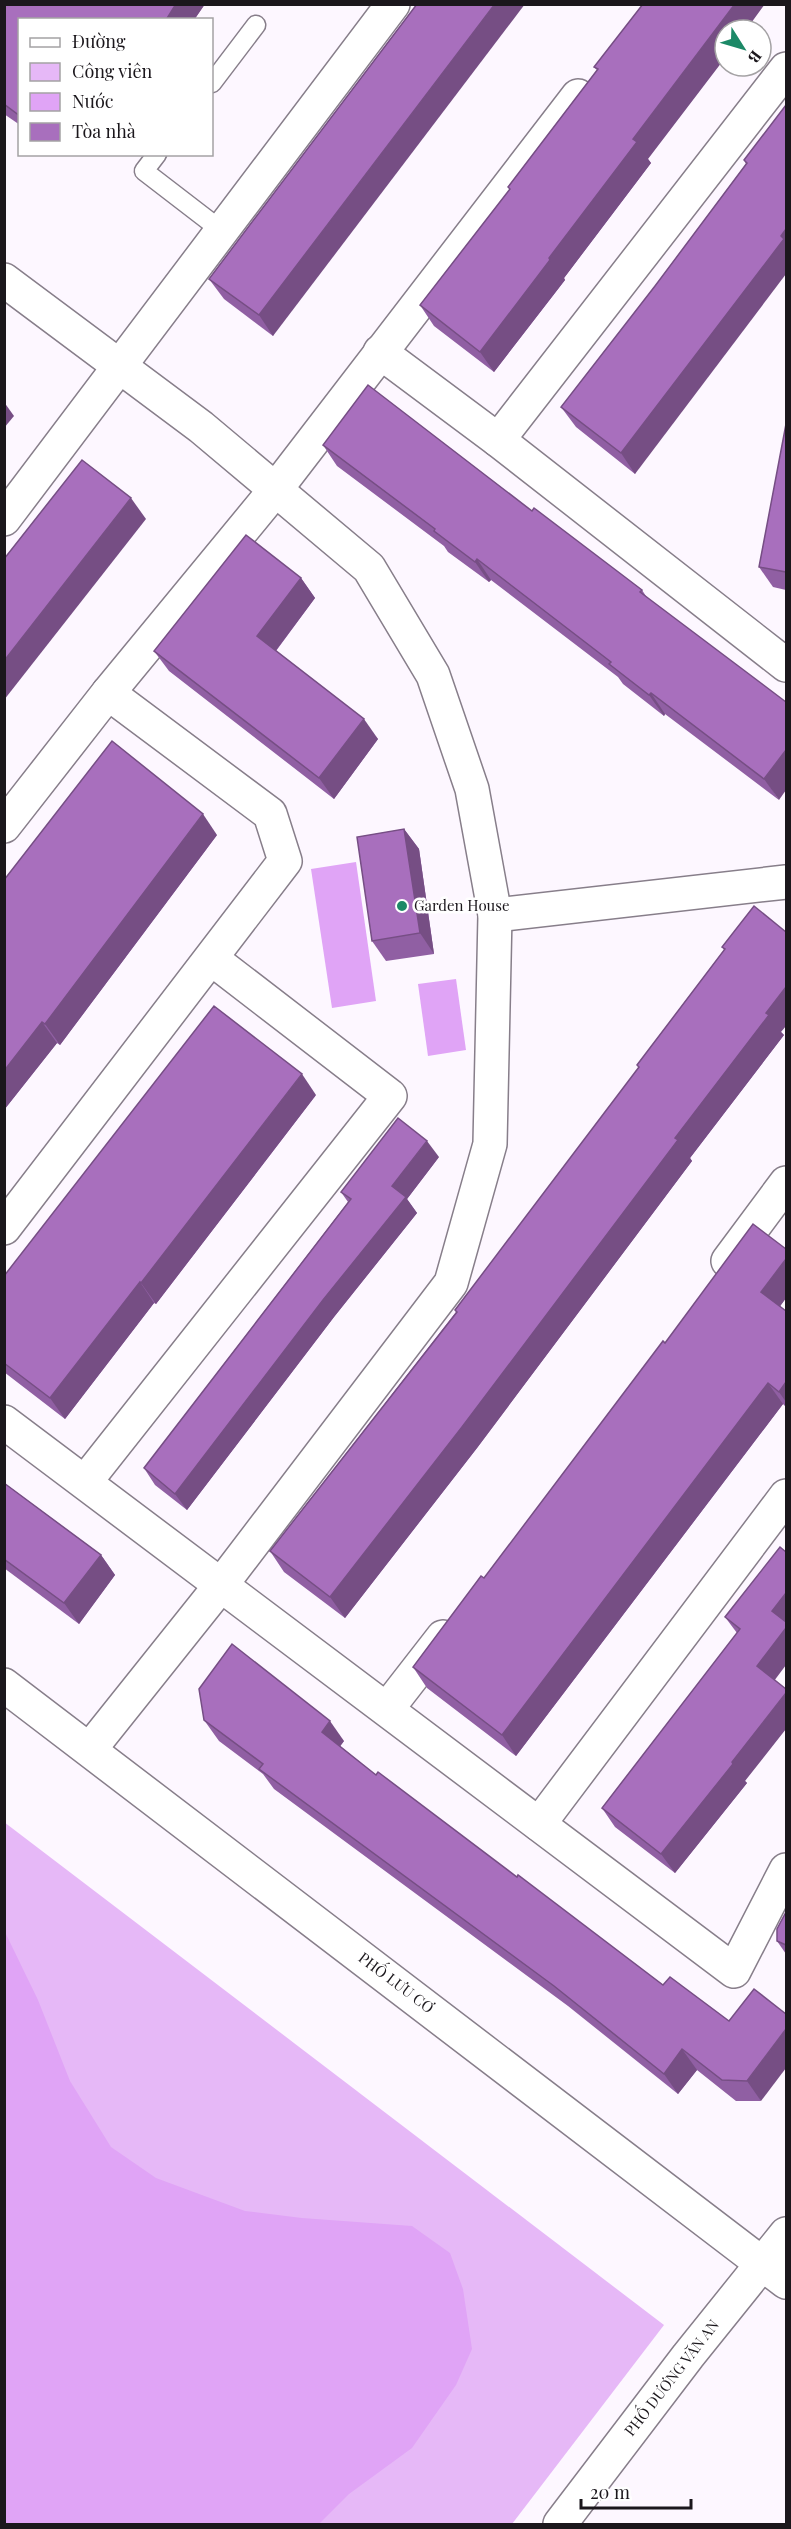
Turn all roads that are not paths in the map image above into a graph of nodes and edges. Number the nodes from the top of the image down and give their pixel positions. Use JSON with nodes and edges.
{"nodes":[{"id":1,"x":393,"y":4,"type":"edge"},
{"id":2,"x":256,"y":25,"type":"dead end"},
{"id":3,"x":600,"y":68,"type":"edge"},
{"id":4,"x":786,"y":69,"type":"edge"},
{"id":5,"x":213,"y":82,"type":"edge"},
{"id":6,"x":155,"y":156,"type":"edge"},
{"id":7,"x":222,"y":231,"type":"junction"},
{"id":8,"x":4,"y":280,"type":"edge"},
{"id":9,"x":380,"y":352,"type":"junction"},
{"id":10,"x":120,"y":366,"type":"junction"},
{"id":11,"x":498,"y":440,"type":"junction"},
{"id":12,"x":276,"y":489,"type":"junction"},
{"id":13,"x":4,"y":519,"type":"edge"},
{"id":14,"x":786,"y":665,"type":"edge"},
{"id":15,"x":108,"y":693,"type":"junction"},
{"id":16,"x":4,"y":826,"type":"edge"},
{"id":17,"x":786,"y":882,"type":"edge"},
{"id":18,"x":495,"y":915,"type":"junction"},
{"id":19,"x":212,"y":959,"type":"junction"},
{"id":20,"x":786,"y":1183,"type":"edge"},
{"id":21,"x":4,"y":1228,"type":"edge"},
{"id":22,"x":707,"y":1288,"type":"edge"},
{"id":23,"x":4,"y":1422,"type":"edge"},
{"id":24,"x":85,"y":1482,"type":"junction"},
{"id":25,"x":786,"y":1496,"type":"edge"},
{"id":26,"x":221,"y":1585,"type":"junction"},
{"id":27,"x":463,"y":1611,"type":"edge"},
{"id":28,"x":4,"y":1685,"type":"edge"},
{"id":29,"x":387,"y":1709,"type":"junction"},
{"id":30,"x":90,"y":1749,"type":"junction"},
{"id":31,"x":539,"y":1824,"type":"junction"},
{"id":32,"x":786,"y":1870,"type":"edge"},
{"id":33,"x":786,"y":2234,"type":"edge"},
{"id":34,"x":775,"y":2273,"type":"edge"},
{"id":35,"x":560,"y":2524,"type":"edge"}],
"edges":[{"from":1,"to":7,"type":"street"},
{"from":2,"to":5,"type":"lane"},
{"from":3,"to":9,"type":"street"},
{"from":4,"to":11,"type":"street"},
{"from":6,"to":7,"type":"lane"},
{"from":7,"to":10,"type":"street"},
{"from":8,"to":10,"type":"street"},
{"from":9,"to":11,"type":"street"},
{"from":9,"to":12,"type":"street"},
{"from":10,"to":12,"type":"street"},
{"from":10,"to":13,"type":"street"},
{"from":11,"to":14,"type":"street"},
{"from":12,"to":15,"type":"street"},
{"from":12,"to":18,"type":"street"},
{"from":15,"to":16,"type":"street"},
{"from":15,"to":19,"type":"street"},
{"from":17,"to":18,"type":"street"},
{"from":18,"to":26,"type":"street"},
{"from":19,"to":21,"type":"street"},
{"from":19,"to":24,"type":"street"},
{"from":20,"to":22,"type":"street"},
{"from":23,"to":24,"type":"street"},
{"from":24,"to":26,"type":"street"},
{"from":25,"to":31,"type":"street"},
{"from":26,"to":29,"type":"street"},
{"from":26,"to":30,"type":"street"},
{"from":27,"to":29,"type":"street"},
{"from":28,"to":30,"type":"street","name":"PHỐ LƯU CƠ"},
{"from":29,"to":31,"type":"street"},
{"from":30,"to":34,"type":"street","name":"PHỐ LƯU CƠ"},
{"from":31,"to":32,"type":"street"},
{"from":33,"to":34,"type":"street","name":"PHỐ DƯƠNG VĂN AN"},
{"from":34,"to":35,"type":"street","name":"PHỐ DƯƠNG VĂN AN"}]}
